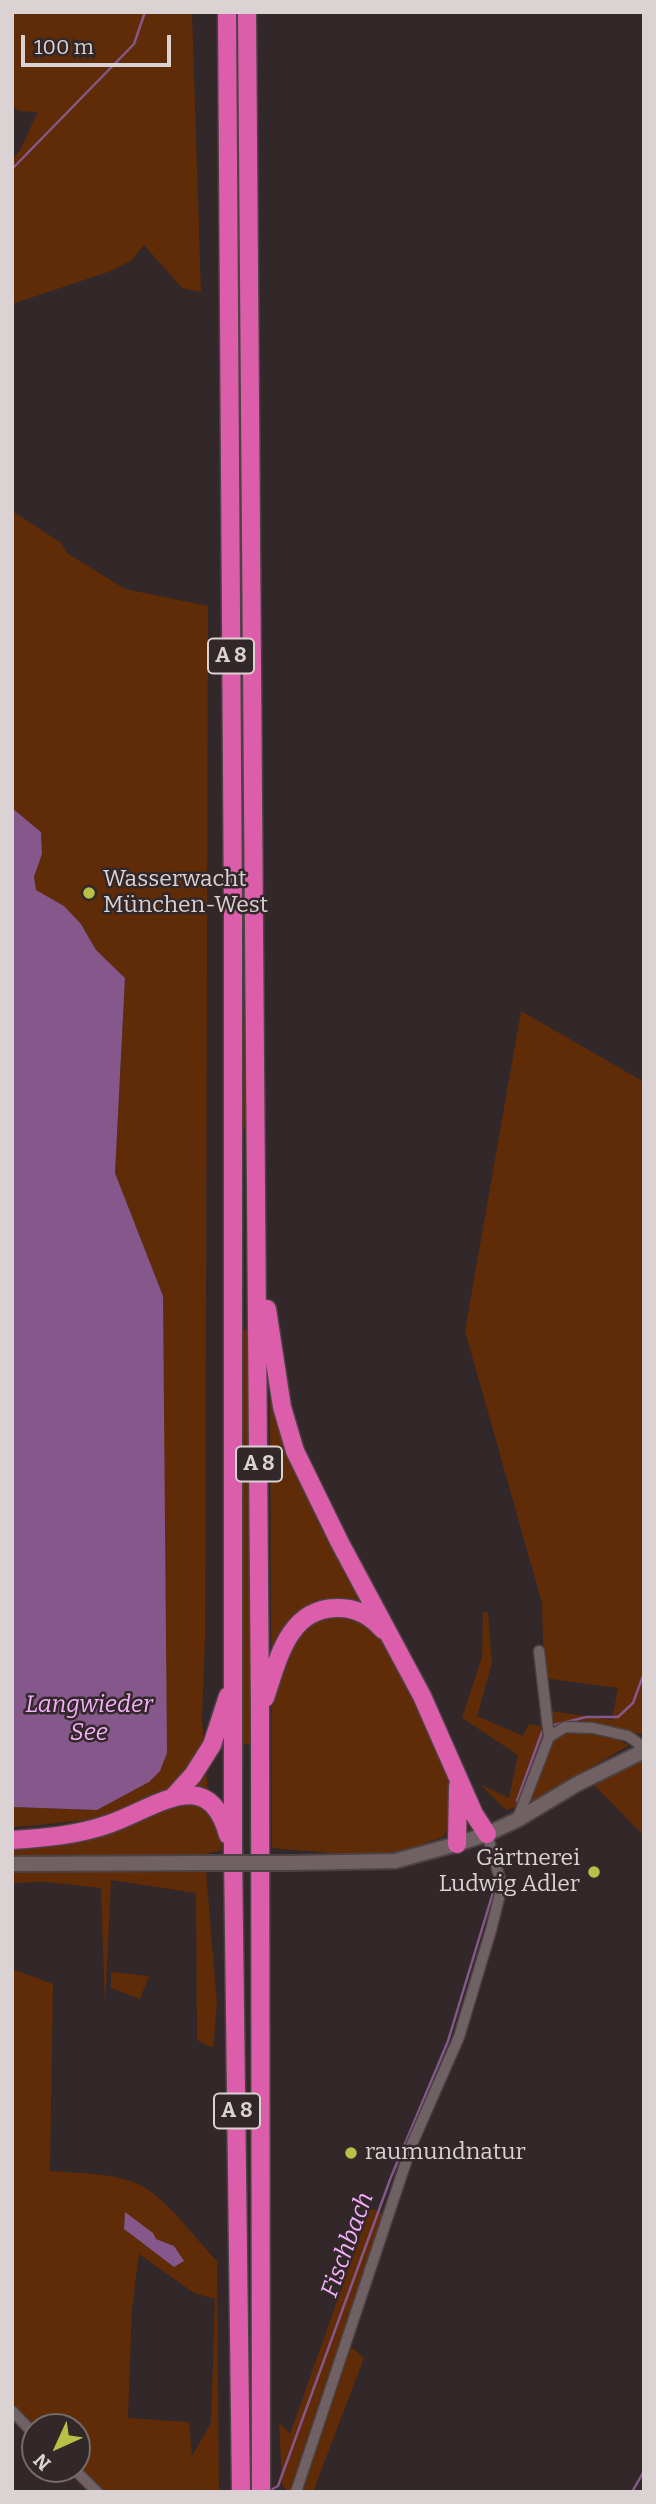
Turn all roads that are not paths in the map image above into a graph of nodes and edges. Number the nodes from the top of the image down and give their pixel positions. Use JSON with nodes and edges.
{"nodes":[{"id":1,"x":227,"y":12,"type":"edge"},
{"id":2,"x":247,"y":12,"type":"edge"},
{"id":3,"x":257,"y":1216,"type":"junction"},
{"id":4,"x":390,"y":1637,"type":"junction"},
{"id":5,"x":539,"y":1651,"type":"dead end"},
{"id":6,"x":234,"y":1679,"type":"junction"},
{"id":7,"x":260,"y":1713,"type":"junction"},
{"id":8,"x":549,"y":1737,"type":"junction"},
{"id":9,"x":644,"y":1751,"type":"edge"},
{"id":10,"x":458,"y":1779,"type":"junction"},
{"id":11,"x":174,"y":1796,"type":"junction"},
{"id":12,"x":517,"y":1820,"type":"junction"},
{"id":13,"x":487,"y":1834,"type":"junction"},
{"id":14,"x":12,"y":1840,"type":"edge"},
{"id":15,"x":457,"y":1844,"type":"junction"},
{"id":16,"x":233,"y":1852,"type":"junction"},
{"id":17,"x":12,"y":1864,"type":"edge"},
{"id":18,"x":261,"y":2490,"type":"edge"},
{"id":19,"x":241,"y":2492,"type":"edge"},
{"id":20,"x":296,"y":2492,"type":"edge"}],
"edges":[{"from":1,"to":6,"type":"highway","number":"A 8"},
{"from":2,"to":3,"type":"highway","number":"A 8"},
{"from":3,"to":4,"type":"highway"},
{"from":3,"to":7,"type":"highway","number":"A 8"},
{"from":4,"to":7,"type":"highway"},
{"from":4,"to":10,"type":"highway"},
{"from":5,"to":8,"type":"street"},
{"from":6,"to":11,"type":"highway"},
{"from":6,"to":16,"type":"highway","number":"A 8"},
{"from":7,"to":18,"type":"highway","number":"A 8"},
{"from":8,"to":9,"type":"street"},
{"from":8,"to":12,"type":"street"},
{"from":9,"to":12,"type":"street"},
{"from":10,"to":13,"type":"highway"},
{"from":10,"to":15,"type":"highway"},
{"from":11,"to":14,"type":"highway"},
{"from":11,"to":16,"type":"highway"},
{"from":12,"to":13,"type":"street"},
{"from":13,"to":15,"type":"street"},
{"from":13,"to":20,"type":"street"},
{"from":15,"to":17,"type":"street","bridge":true},
{"from":16,"to":19,"type":"highway","number":"A 8"}]}
